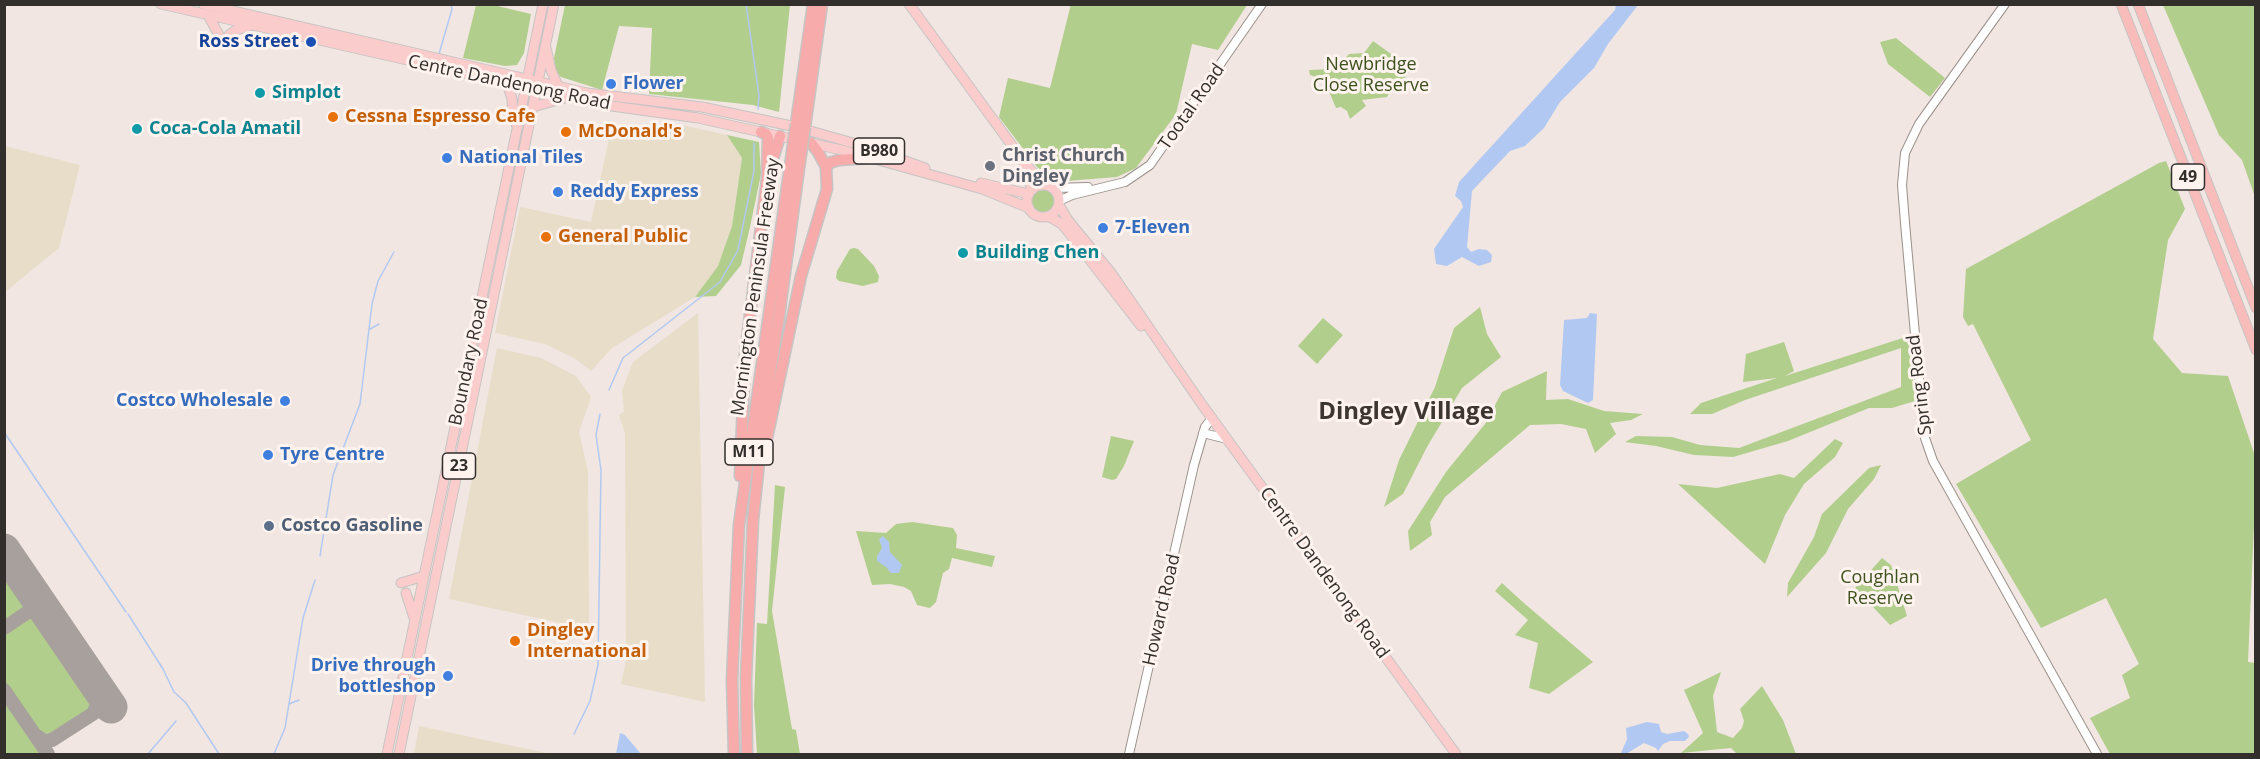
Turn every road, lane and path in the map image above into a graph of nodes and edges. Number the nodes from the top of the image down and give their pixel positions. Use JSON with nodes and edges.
{"nodes":[{"id":1,"x":161,"y":4,"type":"edge"},
{"id":2,"x":202,"y":4,"type":"edge"},
{"id":3,"x":543,"y":4,"type":"edge"},
{"id":4,"x":554,"y":4,"type":"edge"},
{"id":5,"x":813,"y":4,"type":"edge"},
{"id":6,"x":822,"y":4,"type":"edge"},
{"id":7,"x":909,"y":4,"type":"edge"},
{"id":8,"x":1262,"y":4,"type":"edge"},
{"id":9,"x":2005,"y":4,"type":"edge"},
{"id":10,"x":2121,"y":4,"type":"edge"},
{"id":11,"x":2138,"y":4,"type":"edge"},
{"id":12,"x":208,"y":15,"type":"junction"},
{"id":13,"x":253,"y":25,"type":"junction"},
{"id":14,"x":545,"y":46,"type":"junction"},
{"id":15,"x":507,"y":83,"type":"junction"},
{"id":16,"x":527,"y":83,"type":"junction"},
{"id":17,"x":538,"y":85,"type":"junction"},
{"id":18,"x":556,"y":88,"type":"junction"},
{"id":19,"x":570,"y":97,"type":"junction"},
{"id":20,"x":533,"y":107,"type":"junction"},
{"id":21,"x":798,"y":126,"type":"junction"},
{"id":22,"x":518,"y":127,"type":"junction"},
{"id":23,"x":761,"y":132,"type":"junction"},
{"id":24,"x":780,"y":136,"type":"junction"},
{"id":25,"x":811,"y":143,"type":"junction"},
{"id":26,"x":796,"y":153,"type":"junction"},
{"id":27,"x":868,"y":158,"type":"junction"},
{"id":28,"x":1024,"y":162,"type":"junction"},
{"id":29,"x":826,"y":169,"type":"junction"},
{"id":30,"x":767,"y":179,"type":"junction"},
{"id":31,"x":518,"y":182,"type":"junction"},
{"id":32,"x":1049,"y":187,"type":"junction"},
{"id":33,"x":1104,"y":187,"type":"junction"},
{"id":34,"x":1030,"y":192,"type":"junction"},
{"id":35,"x":504,"y":195,"type":"junction"},
{"id":36,"x":1059,"y":203,"type":"junction"},
{"id":37,"x":1029,"y":208,"type":"junction"},
{"id":38,"x":1048,"y":216,"type":"junction"},
{"id":39,"x":2256,"y":308,"type":"edge"},
{"id":40,"x":2256,"y":350,"type":"edge"},
{"id":41,"x":1193,"y":392,"type":"junction"},
{"id":42,"x":1210,"y":416,"type":"junction"},
{"id":43,"x":1203,"y":433,"type":"junction"},
{"id":44,"x":1227,"y":439,"type":"junction"},
{"id":45,"x":1194,"y":465,"type":"junction"},
{"id":46,"x":755,"y":493,"type":"junction"},
{"id":47,"x":739,"y":525,"type":"junction"},
{"id":48,"x":424,"y":576,"type":"junction"},
{"id":49,"x":401,"y":583,"type":"dead end"},
{"id":50,"x":406,"y":593,"type":"dead end"},
{"id":51,"x":415,"y":621,"type":"junction"},
{"id":52,"x":387,"y":754,"type":"edge"},
{"id":53,"x":399,"y":754,"type":"edge"},
{"id":54,"x":734,"y":754,"type":"edge"},
{"id":55,"x":747,"y":754,"type":"edge"},
{"id":56,"x":1129,"y":754,"type":"edge"},
{"id":57,"x":1456,"y":754,"type":"edge"},
{"id":58,"x":2097,"y":754,"type":"edge"}],
"edges":[{"from":1,"to":12,"type":"main road","name":"Centre Dandenong Road"},
{"from":2,"to":16,"type":"main road","name":"Centre Dandenong Road"},
{"from":3,"to":16,"type":"main road","name":"Boundary Road","number":"23"},
{"from":4,"to":14,"type":"main road","name":"Boundary Road","number":"23"},
{"from":5,"to":21,"type":"highway","name":"Mornington Peninsula Freeway","number":"M11"},
{"from":6,"to":21,"type":"highway","name":"Mornington Peninsula Freeway","number":"M11"},
{"from":7,"to":28,"type":"main road"},
{"from":8,"to":33,"type":"main road","name":"Tootal Road"},
{"from":9,"to":58,"type":"main road","name":"Spring Road"},
{"from":10,"to":40,"type":"highway","number":"49"},
{"from":11,"to":39,"type":"highway","number":"49"},
{"from":12,"to":13,"type":"main road","name":"Centre Dandenong Road"},
{"from":12,"to":13,"type":"main road"},
{"from":13,"to":15,"type":"main road","name":"Centre Dandenong Road"},
{"from":14,"to":17,"type":"main road","name":"Boundary Road","number":"23"},
{"from":14,"to":18,"type":"main road"},
{"from":15,"to":16,"type":"main road","name":"Centre Dandenong Road"},
{"from":15,"to":22,"type":"main road"},
{"from":16,"to":17,"type":"main road","name":"Centre Dandenong Road","number":"B980"},
{"from":16,"to":22,"type":"main road","name":"Boundary Road","number":"23"},
{"from":17,"to":18,"type":"main road","name":"Centre Dandenong Road","number":"B980"},
{"from":17,"to":20,"type":"main road","name":"Boundary Road","number":"23"},
{"from":18,"to":19,"type":"main road","name":"Centre Dandenong Road","number":"B980"},
{"from":18,"to":21,"type":"main road","name":"Centre Dandenong Road","number":"B980"},
{"from":19,"to":20,"type":"main road"},
{"from":19,"to":23,"type":"main road","name":"Centre Dandenong Road","number":"B980"},
{"from":20,"to":31,"type":"main road","name":"Boundary Road","number":"23"},
{"from":21,"to":24,"type":"main road"},
{"from":21,"to":25,"type":"main road"},
{"from":21,"to":26,"type":"highway","name":"Mornington Peninsula Freeway","number":"M11","bridge":true},
{"from":21,"to":34,"type":"main road","name":"Centre Dandenong Road","number":"B980"},
{"from":22,"to":35,"type":"main road","name":"Boundary Road","number":"23"},
{"from":23,"to":24,"type":"main road","name":"Centre Dandenong Road","number":"B980"},
{"from":23,"to":30,"type":"highway"},
{"from":24,"to":25,"type":"main road","name":"Centre Dandenong Road","number":"B980"},
{"from":24,"to":30,"type":"highway"},
{"from":25,"to":27,"type":"main road","name":"Centre Dandenong Road","number":"B980"},
{"from":25,"to":29,"type":"highway"},
{"from":26,"to":46,"type":"highway","name":"Mornington Peninsula Freeway","number":"M11"},
{"from":26,"to":47,"type":"highway","name":"Mornington Peninsula Freeway","number":"M11"},
{"from":27,"to":29,"type":"highway"},
{"from":27,"to":37,"type":"main road","name":"Centre Dandenong Road","number":"B980"},
{"from":28,"to":32,"type":"main road"},
{"from":28,"to":34,"type":"main road"},
{"from":29,"to":46,"type":"highway"},
{"from":30,"to":47,"type":"highway"},
{"from":31,"to":35,"type":"main road"},
{"from":31,"to":53,"type":"main road","name":"Boundary Road","number":"23"},
{"from":32,"to":33,"type":"main road","name":"Tootal Road"},
{"from":32,"to":34,"type":"main road"},
{"from":32,"to":36,"type":"main road"},
{"from":33,"to":36,"type":"main road","name":"Tootal Road"},
{"from":34,"to":37,"type":"main road"},
{"from":35,"to":48,"type":"main road","name":"Boundary Road","number":"23"},
{"from":36,"to":38,"type":"main road"},
{"from":36,"to":41,"type":"main road","name":"Centre Dandenong Road"},
{"from":37,"to":38,"type":"main road","number":"B980"},
{"from":38,"to":41,"type":"main road","name":"Centre Dandenong Road"},
{"from":41,"to":42,"type":"main road","name":"Centre Dandenong Road"},
{"from":42,"to":43,"type":"main road","name":"Howard Road"},
{"from":42,"to":44,"type":"main road","name":"Centre Dandenong Road"},
{"from":42,"to":45,"type":"main road","name":"Howard Road"},
{"from":43,"to":44,"type":"main road"},
{"from":43,"to":45,"type":"main road","name":"Howard Road"},
{"from":44,"to":57,"type":"main road","name":"Centre Dandenong Road"},
{"from":45,"to":56,"type":"main road","name":"Howard Road"},
{"from":46,"to":55,"type":"highway","name":"Mornington Peninsula Freeway","number":"M11"},
{"from":47,"to":54,"type":"highway","name":"Mornington Peninsula Freeway","number":"M11"},
{"from":48,"to":49,"type":"main road"},
{"from":48,"to":51,"type":"main road","name":"Boundary Road","number":"23"},
{"from":50,"to":51,"type":"main road"},
{"from":51,"to":52,"type":"main road","name":"Boundary Road","number":"23"}]}
